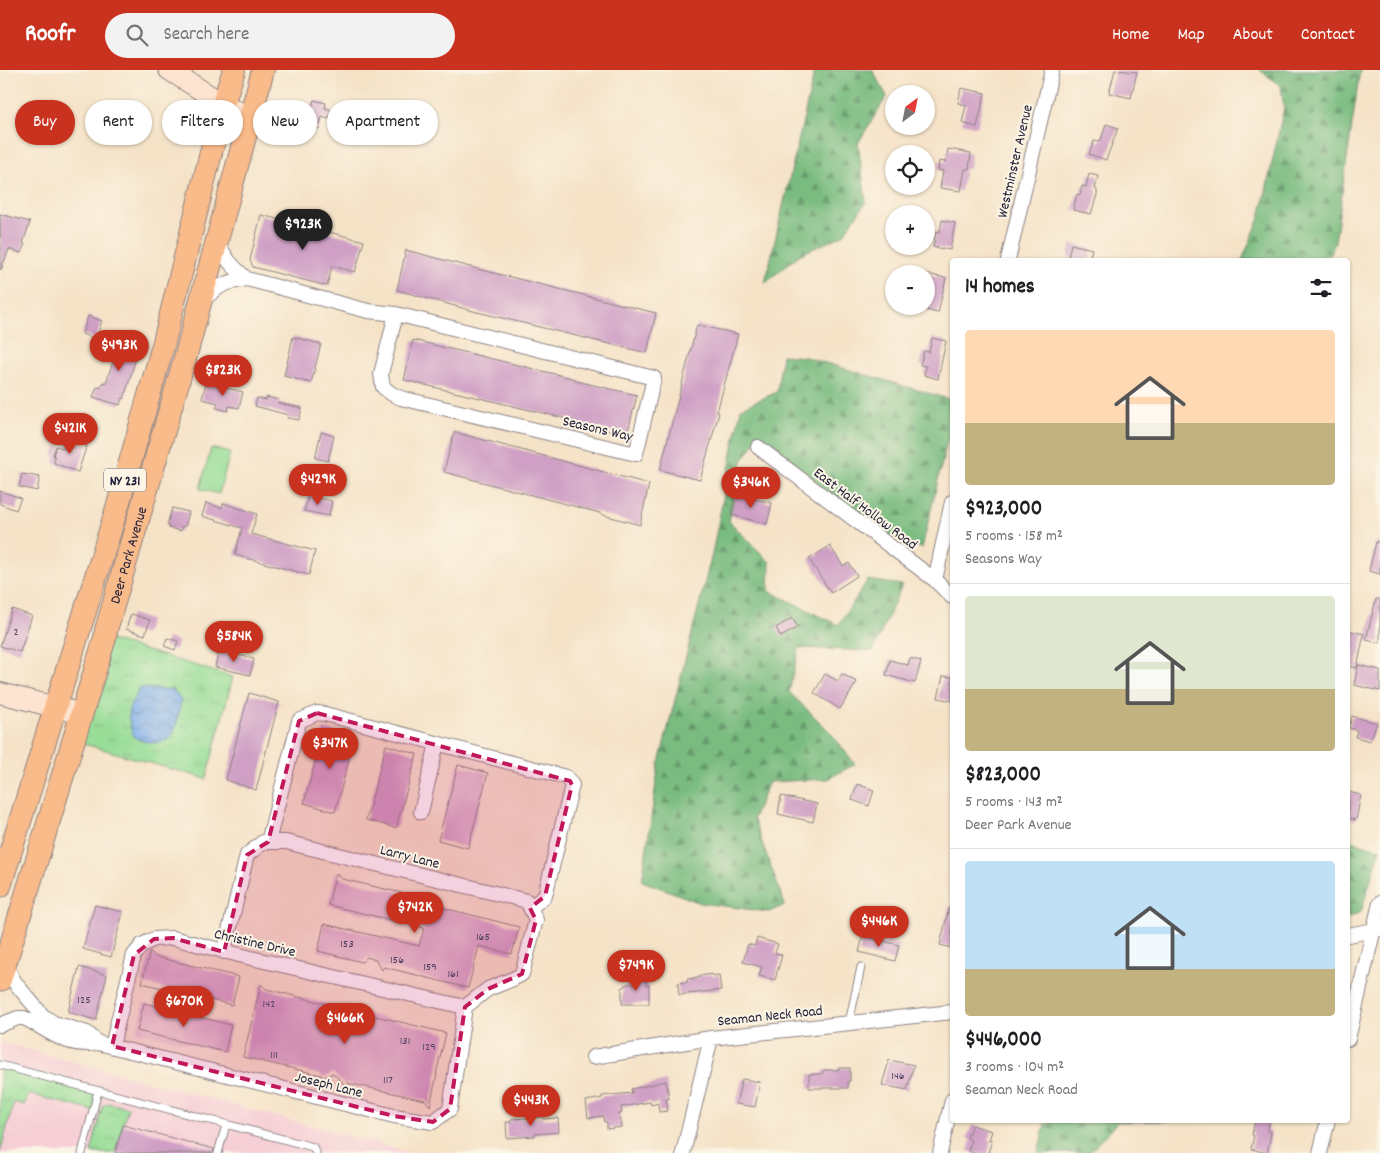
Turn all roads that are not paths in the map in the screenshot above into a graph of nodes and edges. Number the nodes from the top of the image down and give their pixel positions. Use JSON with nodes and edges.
{"nodes":[{"id":1,"x":169,"y":70,"type":"edge"},
{"id":2,"x":234,"y":70,"type":"edge"},
{"id":3,"x":263,"y":70,"type":"edge"},
{"id":4,"x":1052,"y":70,"type":"edge"},
{"id":5,"x":217,"y":100,"type":"edge"},
{"id":6,"x":224,"y":100,"type":"edge"},
{"id":7,"x":243,"y":114,"type":"edge"},
{"id":8,"x":250,"y":117,"type":"junction"},
{"id":9,"x":213,"y":145,"type":"edge"},
{"id":10,"x":218,"y":240,"type":"junction"},
{"id":11,"x":1008,"y":258,"type":"edge"},
{"id":12,"x":247,"y":279,"type":"junction"},
{"id":13,"x":199,"y":306,"type":"junction"},
{"id":14,"x":396,"y":314,"type":"junction"},
{"id":15,"x":758,"y":446,"type":"dead end"},
{"id":16,"x":950,"y":511,"type":"edge"},
{"id":17,"x":935,"y":580,"type":"junction"},
{"id":18,"x":950,"y":595,"type":"edge"},
{"id":19,"x":0,"y":693,"type":"edge"},
{"id":20,"x":0,"y":705,"type":"edge"},
{"id":21,"x":54,"y":714,"type":"junction"},
{"id":22,"x":80,"y":721,"type":"junction"},
{"id":23,"x":437,"y":743,"type":"junction"},
{"id":24,"x":421,"y":812,"type":"dead end"},
{"id":25,"x":268,"y":842,"type":"junction"},
{"id":26,"x":0,"y":886,"type":"edge"},
{"id":27,"x":1380,"y":904,"type":"edge"},
{"id":28,"x":530,"y":908,"type":"junction"},
{"id":29,"x":1377,"y":930,"type":"edge"},
{"id":30,"x":1350,"y":935,"type":"edge"},
{"id":31,"x":224,"y":952,"type":"junction"},
{"id":32,"x":861,"y":967,"type":"dead end"},
{"id":33,"x":2,"y":972,"type":"edge"},
{"id":34,"x":465,"y":1006,"type":"junction"},
{"id":35,"x":950,"y":1012,"type":"edge"},
{"id":36,"x":849,"y":1023,"type":"junction"},
{"id":37,"x":0,"y":1025,"type":"edge"},
{"id":38,"x":1350,"y":1031,"type":"edge"},
{"id":39,"x":711,"y":1038,"type":"junction"},
{"id":40,"x":98,"y":1042,"type":"junction"},
{"id":41,"x":112,"y":1046,"type":"junction"},
{"id":42,"x":593,"y":1057,"type":"dead end"},
{"id":43,"x":0,"y":1065,"type":"edge"},
{"id":44,"x":98,"y":1091,"type":"junction"},
{"id":45,"x":950,"y":1109,"type":"edge"},
{"id":46,"x":1327,"y":1123,"type":"edge"},
{"id":47,"x":226,"y":1125,"type":"junction"},
{"id":48,"x":82,"y":1153,"type":"edge"},
{"id":49,"x":218,"y":1153,"type":"edge"},
{"id":50,"x":316,"y":1153,"type":"edge"},
{"id":51,"x":682,"y":1153,"type":"edge"},
{"id":52,"x":940,"y":1153,"type":"edge"},
{"id":53,"x":1320,"y":1153,"type":"edge"}],
"edges":[{"from":1,"to":5,"type":"street"},
{"from":2,"to":6,"type":"main road","name":"Deer Park Avenue","number":"NY 231"},
{"from":3,"to":8,"type":"main road","name":"Deer Park Avenue","number":"NY 231"},
{"from":4,"to":11,"type":"street","name":"Westminster Avenue"},
{"from":7,"to":8,"type":"street"},
{"from":8,"to":10,"type":"main road","name":"Deer Park Avenue","number":"NY 231"},
{"from":9,"to":21,"type":"main road","name":"Deer Park Avenue","number":"NY 231"},
{"from":10,"to":12,"type":"street"},
{"from":10,"to":13,"type":"main road","name":"Deer Park Avenue","number":"NY 231"},
{"from":12,"to":13,"type":"street"},
{"from":12,"to":14,"type":"street","name":"Seasons Way"},
{"from":13,"to":22,"type":"main road","name":"Deer Park Avenue","number":"NY 231"},
{"from":14,"to":14,"type":"street","name":"Seasons Way"},
{"from":15,"to":17,"type":"street","name":"East Half Hollow Road"},
{"from":16,"to":17,"type":"street"},
{"from":17,"to":18,"type":"street","name":"East Half Hollow Road"},
{"from":19,"to":21,"type":"street"},
{"from":20,"to":21,"type":"street"},
{"from":21,"to":22,"type":"street"},
{"from":21,"to":26,"type":"main road","name":"Deer Park Avenue","number":"NY 231"},
{"from":22,"to":33,"type":"main road","name":"Deer Park Avenue","number":"NY 231"},
{"from":23,"to":24,"type":"street"},
{"from":23,"to":25,"type":"street"},
{"from":23,"to":28,"type":"street"},
{"from":25,"to":28,"type":"street","name":"Larry Lane"},
{"from":25,"to":31,"type":"street"},
{"from":27,"to":29,"type":"street"},
{"from":28,"to":34,"type":"street"},
{"from":29,"to":30,"type":"street"},
{"from":29,"to":38,"type":"street"},
{"from":31,"to":34,"type":"street","name":"Christine Drive"},
{"from":31,"to":41,"type":"street","name":"Christine Drive"},
{"from":32,"to":36,"type":"lane"},
{"from":33,"to":40,"type":"street"},
{"from":34,"to":41,"type":"street","name":"Joseph Lane"},
{"from":35,"to":36,"type":"street","name":"Seaman Neck Road"},
{"from":36,"to":39,"type":"street","name":"Seaman Neck Road"},
{"from":37,"to":40,"type":"street"},
{"from":39,"to":42,"type":"street","name":"Seaman Neck Road"},
{"from":39,"to":51,"type":"street"},
{"from":40,"to":41,"type":"street","name":"Joseph Lane"},
{"from":43,"to":44,"type":"lane"},
{"from":44,"to":47,"type":"lane"},
{"from":44,"to":48,"type":"lane"},
{"from":45,"to":52,"type":"street"},
{"from":46,"to":53,"type":"street"},
{"from":47,"to":49,"type":"lane"},
{"from":47,"to":50,"type":"lane"}]}
